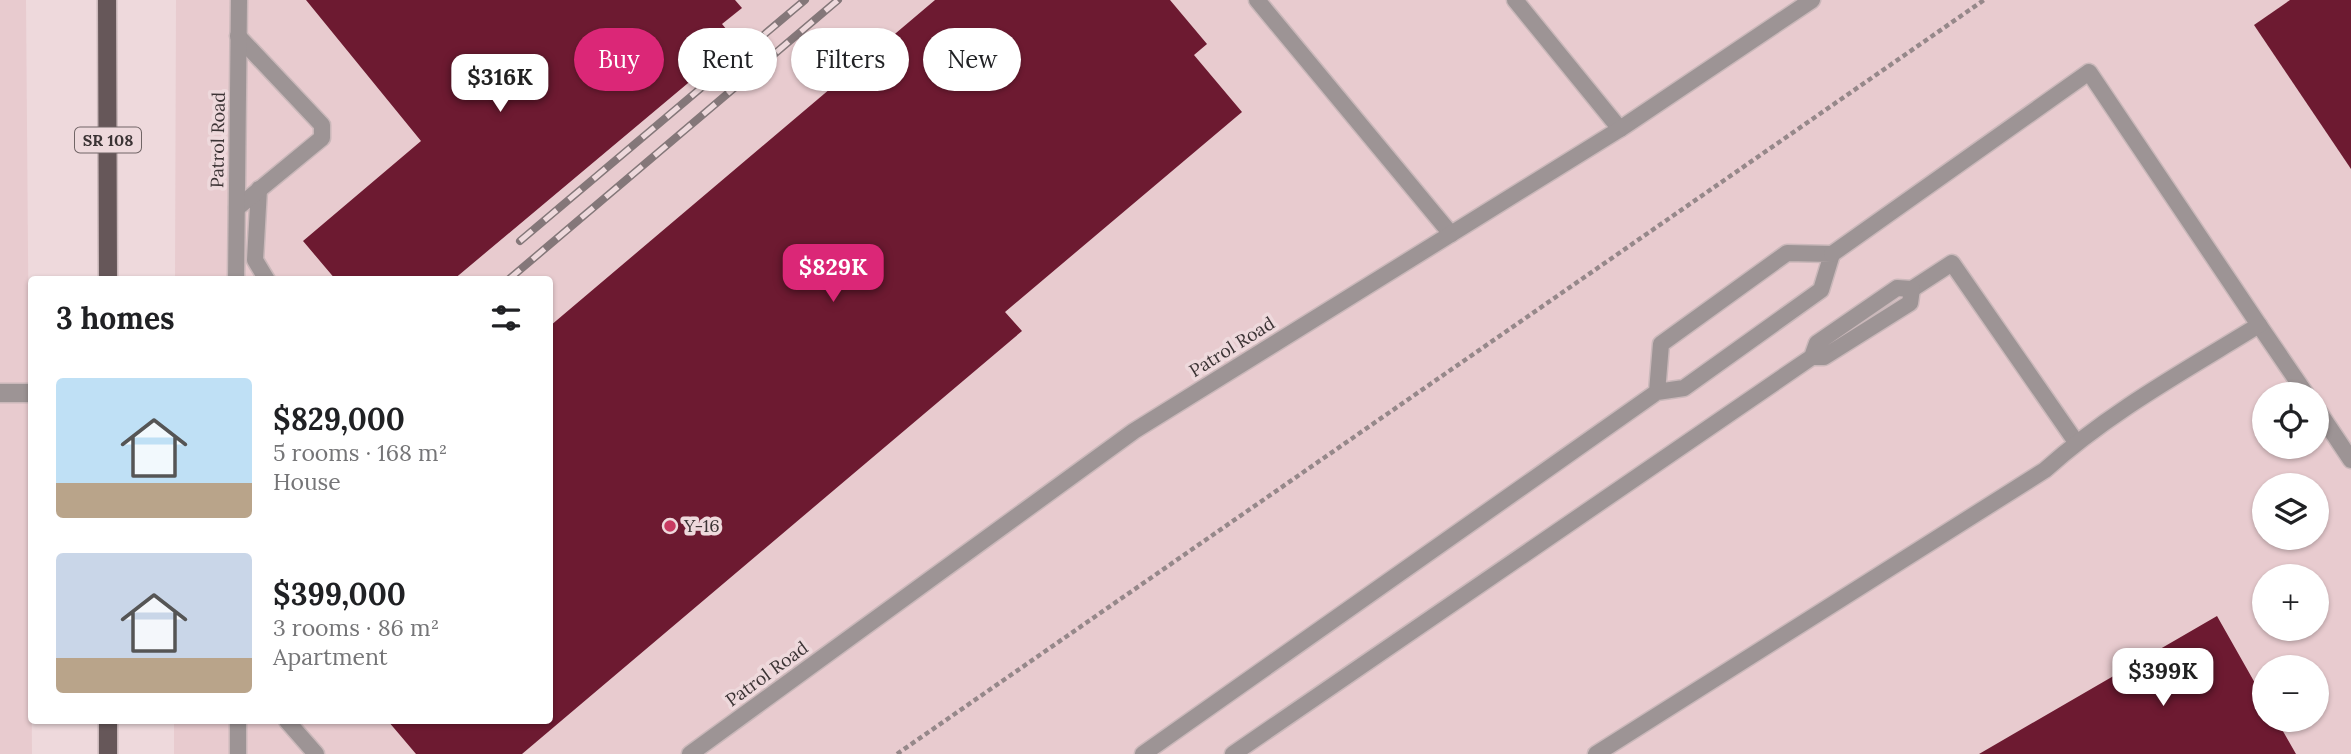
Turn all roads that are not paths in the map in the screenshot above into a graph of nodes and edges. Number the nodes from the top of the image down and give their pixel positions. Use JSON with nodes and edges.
{"nodes":[{"id":1,"x":107,"y":0,"type":"edge"},
{"id":2,"x":239,"y":0,"type":"edge"},
{"id":3,"x":1257,"y":0,"type":"edge"},
{"id":4,"x":1515,"y":0,"type":"edge"},
{"id":5,"x":1812,"y":0,"type":"edge"},
{"id":6,"x":238,"y":36,"type":"junction"},
{"id":7,"x":1620,"y":129,"type":"junction"},
{"id":8,"x":259,"y":189,"type":"junction"},
{"id":9,"x":237,"y":208,"type":"junction"},
{"id":10,"x":1451,"y":234,"type":"junction"},
{"id":11,"x":1832,"y":254,"type":"junction"},
{"id":12,"x":108,"y":276,"type":"edge"},
{"id":13,"x":236,"y":276,"type":"edge"},
{"id":14,"x":265,"y":276,"type":"edge"},
{"id":15,"x":2259,"y":325,"type":"junction"},
{"id":16,"x":2298,"y":382,"type":"edge"},
{"id":17,"x":1657,"y":392,"type":"junction"},
{"id":18,"x":0,"y":393,"type":"edge"},
{"id":19,"x":28,"y":393,"type":"edge"},
{"id":20,"x":2329,"y":428,"type":"edge"},
{"id":21,"x":2076,"y":442,"type":"junction"},
{"id":22,"x":2351,"y":460,"type":"edge"},
{"id":23,"x":108,"y":724,"type":"edge"},
{"id":24,"x":238,"y":724,"type":"edge"},
{"id":25,"x":290,"y":724,"type":"edge"},
{"id":26,"x":108,"y":754,"type":"edge"},
{"id":27,"x":238,"y":754,"type":"edge"},
{"id":28,"x":316,"y":754,"type":"edge"},
{"id":29,"x":690,"y":754,"type":"edge"},
{"id":30,"x":1143,"y":754,"type":"edge"},
{"id":31,"x":1233,"y":754,"type":"edge"},
{"id":32,"x":1596,"y":754,"type":"edge"}],
"edges":[{"from":1,"to":12,"type":"main road","number":"SR 108"},
{"from":2,"to":6,"type":"lane","name":"Patrol Road"},
{"from":3,"to":10,"type":"lane"},
{"from":4,"to":7,"type":"lane"},
{"from":5,"to":7,"type":"lane","name":"Patrol Road"},
{"from":6,"to":8,"type":"lane"},
{"from":6,"to":9,"type":"lane","name":"Patrol Road"},
{"from":7,"to":10,"type":"lane","name":"Patrol Road"},
{"from":8,"to":9,"type":"lane"},
{"from":8,"to":14,"type":"lane"},
{"from":9,"to":13,"type":"lane","name":"Patrol Road"},
{"from":10,"to":29,"type":"lane","name":"Patrol Road"},
{"from":11,"to":15,"type":"lane"},
{"from":11,"to":17,"type":"lane"},
{"from":11,"to":17,"type":"lane"},
{"from":15,"to":16,"type":"lane"},
{"from":15,"to":21,"type":"lane"},
{"from":17,"to":30,"type":"lane"},
{"from":18,"to":19,"type":"street"},
{"from":20,"to":22,"type":"lane"},
{"from":21,"to":31,"type":"lane"},
{"from":21,"to":32,"type":"lane"},
{"from":23,"to":26,"type":"main road"},
{"from":24,"to":27,"type":"lane"},
{"from":25,"to":28,"type":"lane"}]}
